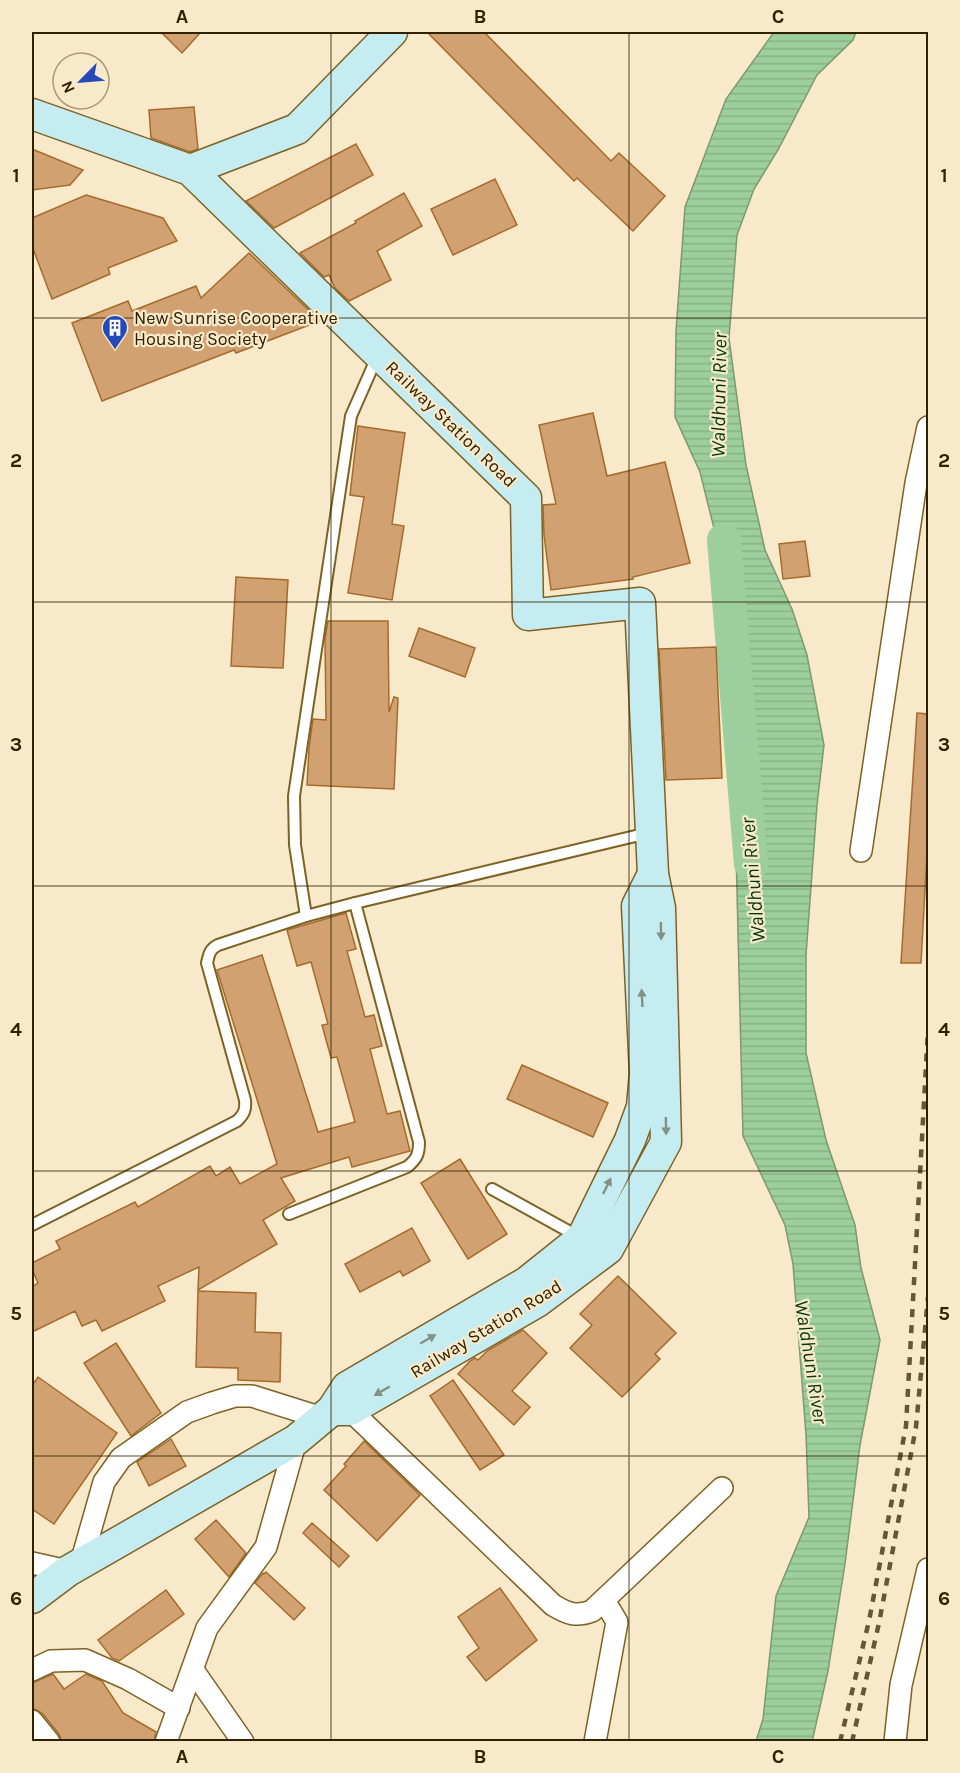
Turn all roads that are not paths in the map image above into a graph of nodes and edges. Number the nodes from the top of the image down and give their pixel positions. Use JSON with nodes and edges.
{"nodes":[{"id":1,"x":392,"y":32,"type":"edge"},
{"id":2,"x":32,"y":114,"type":"edge"},
{"id":3,"x":190,"y":170,"type":"junction"},
{"id":4,"x":379,"y":354,"type":"junction"},
{"id":5,"x":928,"y":427,"type":"edge"},
{"id":6,"x":651,"y":832,"type":"junction"},
{"id":7,"x":861,"y":851,"type":"dead end"},
{"id":8,"x":355,"y":903,"type":"junction"},
{"id":9,"x":306,"y":916,"type":"junction"},
{"id":10,"x":492,"y":1189,"type":"dead end"},
{"id":11,"x":290,"y":1215,"type":"dead end"},
{"id":12,"x":32,"y":1226,"type":"edge"},
{"id":13,"x":594,"y":1245,"type":"junction"},
{"id":14,"x":336,"y":1409,"type":"junction"},
{"id":15,"x":296,"y":1440,"type":"junction"},
{"id":16,"x":722,"y":1488,"type":"dead end"},
{"id":17,"x":32,"y":1563,"type":"edge"},
{"id":18,"x":75,"y":1567,"type":"junction"},
{"id":19,"x":928,"y":1569,"type":"edge"},
{"id":20,"x":32,"y":1598,"type":"edge"},
{"id":21,"x":604,"y":1600,"type":"junction"},
{"id":22,"x":32,"y":1670,"type":"edge"},
{"id":23,"x":193,"y":1670,"type":"junction"},
{"id":24,"x":179,"y":1708,"type":"junction"},
{"id":25,"x":32,"y":1721,"type":"edge"},
{"id":26,"x":50,"y":1742,"type":"edge"},
{"id":27,"x":166,"y":1742,"type":"edge"},
{"id":28,"x":243,"y":1742,"type":"edge"},
{"id":29,"x":595,"y":1742,"type":"edge"},
{"id":30,"x":895,"y":1742,"type":"edge"}],
"edges":[{"from":1,"to":3,"type":"street"},
{"from":2,"to":3,"type":"street","name":"Railway Station Road"},
{"from":3,"to":4,"type":"street","name":"Railway Station Road"},
{"from":4,"to":6,"type":"street","name":"Railway Station Road"},
{"from":4,"to":9,"type":"lane"},
{"from":5,"to":7,"type":"street"},
{"from":6,"to":8,"type":"lane"},
{"from":6,"to":13,"type":"street","name":"Railway Station Road"},
{"from":8,"to":9,"type":"lane"},
{"from":8,"to":11,"type":"lane"},
{"from":9,"to":12,"type":"lane"},
{"from":10,"to":13,"type":"lane"},
{"from":13,"to":14,"type":"street","name":"Railway Station Road"},
{"from":14,"to":15,"type":"street","name":"Railway Station Road"},
{"from":14,"to":18,"type":"street"},
{"from":14,"to":21,"type":"street"},
{"from":15,"to":18,"type":"street","name":"Railway Station Road"},
{"from":15,"to":23,"type":"street"},
{"from":16,"to":21,"type":"street"},
{"from":17,"to":18,"type":"street"},
{"from":18,"to":20,"type":"street","name":"Railway Station Road"},
{"from":19,"to":30,"type":"street"},
{"from":21,"to":29,"type":"street"},
{"from":22,"to":24,"type":"street"},
{"from":23,"to":24,"type":"street"},
{"from":23,"to":28,"type":"street"},
{"from":24,"to":27,"type":"street"},
{"from":25,"to":26,"type":"street"}]}
